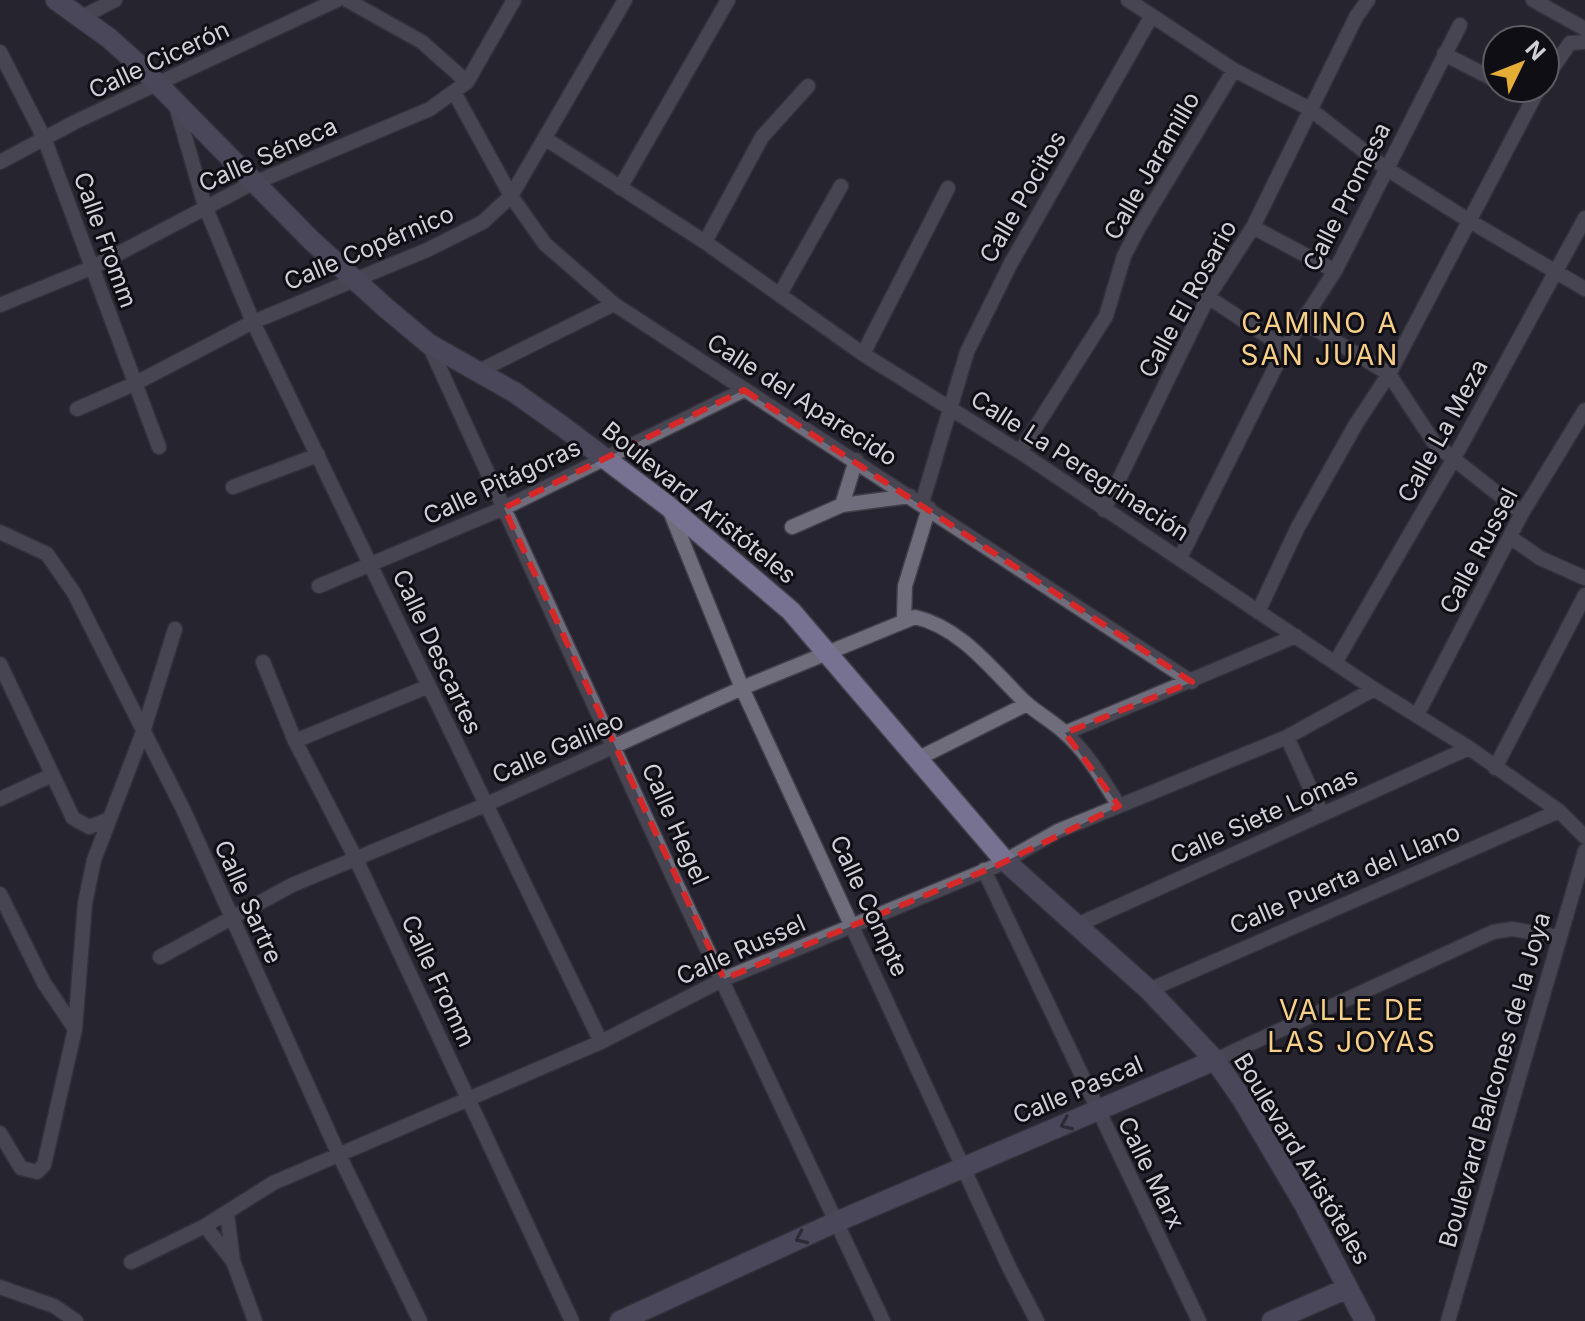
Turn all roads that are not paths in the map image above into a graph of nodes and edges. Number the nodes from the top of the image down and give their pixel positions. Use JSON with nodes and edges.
{"nodes":[{"id":1,"x":56,"y":0,"type":"edge"},
{"id":2,"x":115,"y":0,"type":"edge"},
{"id":3,"x":337,"y":0,"type":"edge"},
{"id":4,"x":347,"y":0,"type":"edge"},
{"id":5,"x":514,"y":0,"type":"edge"},
{"id":6,"x":625,"y":0,"type":"edge"},
{"id":7,"x":728,"y":0,"type":"edge"},
{"id":8,"x":1128,"y":0,"type":"edge"},
{"id":9,"x":1368,"y":0,"type":"edge"},
{"id":10,"x":1533,"y":0,"type":"edge"},
{"id":11,"x":82,"y":17,"type":"junction"},
{"id":12,"x":1151,"y":17,"type":"junction"},
{"id":13,"x":1460,"y":25,"type":"dead end"},
{"id":14,"x":1585,"y":29,"type":"edge"},
{"id":15,"x":1585,"y":42,"type":"edge"},
{"id":16,"x":0,"y":52,"type":"edge"},
{"id":17,"x":1444,"y":54,"type":"junction"},
{"id":18,"x":1561,"y":54,"type":"edge"},
{"id":19,"x":1234,"y":70,"type":"junction"},
{"id":20,"x":1481,"y":73,"type":"edge"},
{"id":21,"x":467,"y":82,"type":"junction"},
{"id":22,"x":157,"y":84,"type":"junction"},
{"id":23,"x":808,"y":86,"type":"dead end"},
{"id":24,"x":454,"y":92,"type":"junction"},
{"id":25,"x":174,"y":102,"type":"junction"},
{"id":26,"x":1531,"y":104,"type":"edge"},
{"id":27,"x":1310,"y":109,"type":"junction"},
{"id":28,"x":44,"y":138,"type":"junction"},
{"id":29,"x":546,"y":139,"type":"junction"},
{"id":30,"x":0,"y":162,"type":"edge"},
{"id":31,"x":1387,"y":169,"type":"junction"},
{"id":32,"x":255,"y":183,"type":"junction"},
{"id":33,"x":841,"y":186,"type":"dead end"},
{"id":34,"x":620,"y":188,"type":"junction"},
{"id":35,"x":948,"y":188,"type":"dead end"},
{"id":36,"x":511,"y":196,"type":"junction"},
{"id":37,"x":205,"y":206,"type":"junction"},
{"id":38,"x":1585,"y":218,"type":"edge"},
{"id":39,"x":1468,"y":220,"type":"junction"},
{"id":40,"x":1253,"y":227,"type":"junction"},
{"id":41,"x":705,"y":242,"type":"junction"},
{"id":42,"x":91,"y":268,"type":"junction"},
{"id":43,"x":1335,"y":271,"type":"junction"},
{"id":44,"x":1555,"y":274,"type":"junction"},
{"id":45,"x":353,"y":280,"type":"junction"},
{"id":46,"x":1585,"y":289,"type":"edge"},
{"id":47,"x":780,"y":294,"type":"junction"},
{"id":48,"x":1208,"y":297,"type":"junction"},
{"id":49,"x":614,"y":304,"type":"junction"},
{"id":50,"x":0,"y":305,"type":"edge"},
{"id":51,"x":253,"y":322,"type":"junction"},
{"id":52,"x":1304,"y":322,"type":"junction"},
{"id":53,"x":429,"y":344,"type":"junction"},
{"id":54,"x":1285,"y":348,"type":"junction"},
{"id":55,"x":863,"y":354,"type":"junction"},
{"id":56,"x":477,"y":372,"type":"junction"},
{"id":57,"x":1389,"y":374,"type":"junction"},
{"id":58,"x":134,"y":384,"type":"junction"},
{"id":59,"x":744,"y":390,"type":"junction"},
{"id":60,"x":951,"y":407,"type":"junction"},
{"id":61,"x":77,"y":409,"type":"dead end"},
{"id":62,"x":1585,"y":410,"type":"edge"},
{"id":63,"x":159,"y":447,"type":"dead end"},
{"id":64,"x":1020,"y":452,"type":"junction"},
{"id":65,"x":318,"y":455,"type":"junction"},
{"id":66,"x":604,"y":457,"type":"junction"},
{"id":67,"x":856,"y":460,"type":"junction"},
{"id":68,"x":1453,"y":460,"type":"junction"},
{"id":69,"x":233,"y":487,"type":"dead end"},
{"id":70,"x":920,"y":502,"type":"junction"},
{"id":71,"x":842,"y":505,"type":"junction"},
{"id":72,"x":668,"y":506,"type":"junction"},
{"id":73,"x":504,"y":508,"type":"junction"},
{"id":74,"x":1104,"y":510,"type":"junction"},
{"id":75,"x":1522,"y":513,"type":"junction"},
{"id":76,"x":792,"y":527,"type":"dead end"},
{"id":77,"x":0,"y":532,"type":"edge"},
{"id":78,"x":1510,"y":537,"type":"junction"},
{"id":79,"x":1180,"y":558,"type":"junction"},
{"id":80,"x":372,"y":566,"type":"junction"},
{"id":81,"x":1585,"y":578,"type":"edge"},
{"id":82,"x":319,"y":586,"type":"dead end"},
{"id":83,"x":1585,"y":595,"type":"edge"},
{"id":84,"x":1258,"y":612,"type":"junction"},
{"id":85,"x":904,"y":619,"type":"junction"},
{"id":86,"x":175,"y":629,"type":"dead end"},
{"id":87,"x":1296,"y":636,"type":"junction"},
{"id":88,"x":828,"y":655,"type":"junction"},
{"id":89,"x":263,"y":662,"type":"dead end"},
{"id":90,"x":1335,"y":663,"type":"junction"},
{"id":91,"x":0,"y":664,"type":"edge"},
{"id":92,"x":1192,"y":682,"type":"junction"},
{"id":93,"x":429,"y":686,"type":"junction"},
{"id":94,"x":742,"y":688,"type":"junction"},
{"id":95,"x":1374,"y":689,"type":"junction"},
{"id":96,"x":1027,"y":704,"type":"junction"},
{"id":97,"x":1417,"y":715,"type":"junction"},
{"id":98,"x":143,"y":732,"type":"junction"},
{"id":99,"x":1065,"y":733,"type":"junction"},
{"id":100,"x":1287,"y":737,"type":"junction"},
{"id":101,"x":295,"y":741,"type":"junction"},
{"id":102,"x":615,"y":746,"type":"junction"},
{"id":103,"x":1469,"y":748,"type":"junction"},
{"id":104,"x":917,"y":759,"type":"junction"},
{"id":105,"x":1495,"y":768,"type":"junction"},
{"id":106,"x":52,"y":775,"type":"junction"},
{"id":107,"x":0,"y":799,"type":"edge"},
{"id":108,"x":485,"y":805,"type":"junction"},
{"id":109,"x":1119,"y":806,"type":"junction"},
{"id":110,"x":1559,"y":811,"type":"junction"},
{"id":111,"x":1322,"y":814,"type":"junction"},
{"id":112,"x":107,"y":820,"type":"junction"},
{"id":113,"x":1585,"y":837,"type":"edge"},
{"id":114,"x":1585,"y":851,"type":"edge"},
{"id":115,"x":356,"y":859,"type":"junction"},
{"id":116,"x":1005,"y":861,"type":"junction"},
{"id":117,"x":984,"y":870,"type":"junction"},
{"id":118,"x":0,"y":894,"type":"edge"},
{"id":119,"x":231,"y":919,"type":"junction"},
{"id":120,"x":853,"y":924,"type":"junction"},
{"id":121,"x":1077,"y":925,"type":"junction"},
{"id":122,"x":1558,"y":937,"type":"junction"},
{"id":123,"x":160,"y":957,"type":"dead end"},
{"id":124,"x":724,"y":979,"type":"junction"},
{"id":125,"x":1149,"y":990,"type":"junction"},
{"id":126,"x":75,"y":1029,"type":"junction"},
{"id":127,"x":601,"y":1042,"type":"junction"},
{"id":128,"x":1215,"y":1060,"type":"junction"},
{"id":129,"x":470,"y":1100,"type":"junction"},
{"id":130,"x":1096,"y":1111,"type":"junction"},
{"id":131,"x":0,"y":1133,"type":"edge"},
{"id":132,"x":339,"y":1155,"type":"junction"},
{"id":133,"x":965,"y":1166,"type":"junction"},
{"id":134,"x":227,"y":1213,"type":"junction"},
{"id":135,"x":836,"y":1222,"type":"junction"},
{"id":136,"x":205,"y":1226,"type":"junction"},
{"id":137,"x":233,"y":1261,"type":"junction"},
{"id":138,"x":131,"y":1262,"type":"dead end"},
{"id":139,"x":0,"y":1287,"type":"edge"},
{"id":140,"x":1348,"y":1288,"type":"junction"},
{"id":141,"x":76,"y":1321,"type":"edge"},
{"id":142,"x":255,"y":1321,"type":"edge"},
{"id":143,"x":420,"y":1321,"type":"edge"},
{"id":144,"x":572,"y":1321,"type":"edge"},
{"id":145,"x":620,"y":1321,"type":"edge"},
{"id":146,"x":883,"y":1321,"type":"edge"},
{"id":147,"x":1037,"y":1321,"type":"edge"},
{"id":148,"x":1199,"y":1321,"type":"edge"},
{"id":149,"x":1272,"y":1321,"type":"edge"},
{"id":150,"x":1365,"y":1321,"type":"edge"},
{"id":151,"x":1448,"y":1321,"type":"edge"}],
"edges":[{"from":1,"to":11,"type":"street","name":"Boulevard Aristóteles"},
{"from":2,"to":11,"type":"street"},
{"from":3,"to":22,"type":"street","name":"Calle Cicerón"},
{"from":4,"to":21,"type":"street"},
{"from":5,"to":21,"type":"street","name":"Calle Séneca"},
{"from":6,"to":29,"type":"street","name":"Calle Copérnico"},
{"from":7,"to":34,"type":"street"},
{"from":8,"to":12,"type":"street"},
{"from":9,"to":27,"type":"street","name":"Calle El Rosario"},
{"from":10,"to":14,"type":"street"},
{"from":11,"to":22,"type":"street","name":"Boulevard Aristóteles"},
{"from":12,"to":19,"type":"street"},
{"from":12,"to":60,"type":"street","name":"Calle Pocitos"},
{"from":13,"to":17,"type":"street","name":"Calle Promesa"},
{"from":15,"to":18,"type":"street"},
{"from":16,"to":28,"type":"street","name":"Calle Fromm"},
{"from":17,"to":20,"type":"street"},
{"from":17,"to":31,"type":"street","name":"Calle Promesa"},
{"from":19,"to":27,"type":"street"},
{"from":19,"to":64,"type":"street","name":"Calle Jaramillo"},
{"from":21,"to":24,"type":"street","name":"Calle Séneca"},
{"from":22,"to":25,"type":"street","name":"Boulevard Aristóteles"},
{"from":22,"to":28,"type":"street","name":"Calle Cicerón"},
{"from":23,"to":41,"type":"street"},
{"from":24,"to":32,"type":"street","name":"Calle Séneca"},
{"from":24,"to":36,"type":"street","name":"Calle del Aparecido"},
{"from":25,"to":32,"type":"street","name":"Boulevard Aristóteles"},
{"from":25,"to":37,"type":"street","name":"Calle Descartes"},
{"from":26,"to":39,"type":"street"},
{"from":27,"to":31,"type":"street"},
{"from":27,"to":40,"type":"street","name":"Calle El Rosario"},
{"from":28,"to":30,"type":"street","name":"Calle Cicerón"},
{"from":28,"to":42,"type":"street","name":"Calle Fromm"},
{"from":29,"to":34,"type":"street","name":"Calle La Peregrinación"},
{"from":29,"to":36,"type":"street","name":"Calle Copérnico"},
{"from":31,"to":39,"type":"street"},
{"from":31,"to":43,"type":"street","name":"Calle Promesa"},
{"from":32,"to":37,"type":"street","name":"Calle Séneca"},
{"from":32,"to":45,"type":"street","name":"Boulevard Aristóteles"},
{"from":33,"to":47,"type":"street"},
{"from":34,"to":41,"type":"street","name":"Calle La Peregrinación"},
{"from":35,"to":55,"type":"street"},
{"from":36,"to":45,"type":"street","name":"Calle Copérnico"},
{"from":36,"to":49,"type":"street","name":"Calle del Aparecido"},
{"from":37,"to":42,"type":"street","name":"Calle Séneca"},
{"from":37,"to":51,"type":"street","name":"Calle Descartes"},
{"from":38,"to":44,"type":"street","name":"Calle La Meza"},
{"from":39,"to":44,"type":"street"},
{"from":39,"to":57,"type":"street"},
{"from":40,"to":43,"type":"street"},
{"from":40,"to":48,"type":"street","name":"Calle El Rosario"},
{"from":41,"to":47,"type":"street","name":"Calle La Peregrinación"},
{"from":42,"to":50,"type":"street","name":"Calle Séneca"},
{"from":42,"to":58,"type":"street","name":"Calle Fromm"},
{"from":43,"to":52,"type":"street","name":"Calle Promesa"},
{"from":44,"to":46,"type":"street"},
{"from":44,"to":68,"type":"street","name":"Calle La Meza"},
{"from":45,"to":51,"type":"street","name":"Calle Copérnico"},
{"from":45,"to":53,"type":"street","name":"Boulevard Aristóteles"},
{"from":47,"to":55,"type":"street","name":"Calle La Peregrinación"},
{"from":48,"to":54,"type":"street"},
{"from":48,"to":74,"type":"street","name":"Calle El Rosario"},
{"from":49,"to":56,"type":"street"},
{"from":49,"to":59,"type":"street","name":"Calle del Aparecido"},
{"from":51,"to":58,"type":"street","name":"Calle Copérnico"},
{"from":51,"to":65,"type":"street","name":"Calle Descartes"},
{"from":52,"to":54,"type":"street","name":"Calle Promesa"},
{"from":52,"to":57,"type":"street"},
{"from":53,"to":56,"type":"street","name":"Boulevard Aristóteles"},
{"from":53,"to":73,"type":"street","name":"Calle Hegel"},
{"from":54,"to":79,"type":"street","name":"Calle Promesa"},
{"from":55,"to":60,"type":"street","name":"Calle La Peregrinación"},
{"from":56,"to":66,"type":"street","name":"Boulevard Aristóteles"},
{"from":57,"to":68,"type":"street"},
{"from":57,"to":84,"type":"street"},
{"from":58,"to":61,"type":"street","name":"Calle Copérnico"},
{"from":58,"to":63,"type":"street","name":"Calle Fromm"},
{"from":59,"to":66,"type":"street","name":"Calle Pitágoras"},
{"from":59,"to":67,"type":"street","name":"Calle del Aparecido"},
{"from":60,"to":64,"type":"street","name":"Calle La Peregrinación"},
{"from":60,"to":70,"type":"street","name":"Calle Pocitos"},
{"from":62,"to":75,"type":"street","name":"Calle Russel"},
{"from":64,"to":74,"type":"street","name":"Calle La Peregrinación"},
{"from":65,"to":69,"type":"street"},
{"from":65,"to":80,"type":"street","name":"Calle Descartes"},
{"from":66,"to":72,"type":"street","name":"Boulevard Aristóteles"},
{"from":66,"to":73,"type":"street","name":"Calle Pitágoras"},
{"from":67,"to":70,"type":"street","name":"Calle del Aparecido"},
{"from":67,"to":71,"type":"street"},
{"from":68,"to":75,"type":"street"},
{"from":68,"to":90,"type":"street","name":"Calle La Meza"},
{"from":70,"to":71,"type":"street"},
{"from":70,"to":85,"type":"street","name":"Calle Pocitos"},
{"from":70,"to":92,"type":"street","name":"Calle del Aparecido"},
{"from":71,"to":76,"type":"street"},
{"from":72,"to":88,"type":"street","name":"Boulevard Aristóteles"},
{"from":72,"to":94,"type":"street","name":"Calle Compte"},
{"from":73,"to":80,"type":"street","name":"Calle Pitágoras"},
{"from":73,"to":102,"type":"street","name":"Calle Hegel"},
{"from":74,"to":79,"type":"street","name":"Calle La Peregrinación"},
{"from":75,"to":78,"type":"street","name":"Calle Russel"},
{"from":77,"to":98,"type":"street","name":"Calle Sartre"},
{"from":78,"to":81,"type":"street"},
{"from":78,"to":97,"type":"street","name":"Calle Russel"},
{"from":79,"to":84,"type":"street","name":"Calle La Peregrinación"},
{"from":80,"to":82,"type":"street","name":"Calle Pitágoras"},
{"from":80,"to":93,"type":"street","name":"Calle Descartes"},
{"from":83,"to":105,"type":"street"},
{"from":84,"to":87,"type":"street","name":"Calle La Peregrinación"},
{"from":85,"to":88,"type":"street","name":"Calle Galileo"},
{"from":85,"to":96,"type":"street"},
{"from":86,"to":98,"type":"street"},
{"from":87,"to":90,"type":"street","name":"Calle La Peregrinación"},
{"from":87,"to":92,"type":"street"},
{"from":88,"to":94,"type":"street","name":"Calle Galileo"},
{"from":88,"to":104,"type":"street","name":"Boulevard Aristóteles"},
{"from":89,"to":101,"type":"street","name":"Calle Fromm"},
{"from":90,"to":95,"type":"street","name":"Calle La Peregrinación"},
{"from":91,"to":106,"type":"street"},
{"from":92,"to":99,"type":"street"},
{"from":93,"to":101,"type":"street"},
{"from":93,"to":108,"type":"street","name":"Calle Descartes"},
{"from":94,"to":102,"type":"street","name":"Calle Galileo"},
{"from":94,"to":120,"type":"street","name":"Calle Compte"},
{"from":95,"to":97,"type":"street","name":"Calle La Peregrinación"},
{"from":95,"to":100,"type":"street","name":"Calle Russel"},
{"from":96,"to":99,"type":"street"},
{"from":96,"to":104,"type":"street"},
{"from":97,"to":103,"type":"street","name":"Calle La Peregrinación"},
{"from":98,"to":112,"type":"street"},
{"from":98,"to":119,"type":"street","name":"Calle Sartre"},
{"from":99,"to":109,"type":"street"},
{"from":100,"to":109,"type":"street","name":"Calle Russel"},
{"from":100,"to":111,"type":"street"},
{"from":101,"to":115,"type":"street","name":"Calle Fromm"},
{"from":102,"to":108,"type":"street","name":"Calle Galileo"},
{"from":102,"to":124,"type":"street","name":"Calle Hegel"},
{"from":103,"to":105,"type":"street","name":"Calle La Peregrinación"},
{"from":103,"to":111,"type":"street","name":"Calle Siete Lomas"},
{"from":104,"to":116,"type":"street","name":"Boulevard Aristóteles"},
{"from":105,"to":110,"type":"street","name":"Calle La Peregrinación"},
{"from":106,"to":107,"type":"street"},
{"from":106,"to":112,"type":"street"},
{"from":108,"to":115,"type":"street","name":"Calle Galileo"},
{"from":108,"to":127,"type":"street","name":"Calle Descartes"},
{"from":109,"to":116,"type":"street","name":"Calle Russel"},
{"from":110,"to":113,"type":"street","name":"Calle La Peregrinación"},
{"from":110,"to":125,"type":"street","name":"Calle Puerta del Llano"},
{"from":111,"to":121,"type":"street","name":"Calle Siete Lomas"},
{"from":112,"to":126,"type":"street"},
{"from":114,"to":122,"type":"street","name":"Boulevard Balcones de la Joya"},
{"from":115,"to":119,"type":"street","name":"Calle Galileo"},
{"from":115,"to":129,"type":"street","name":"Calle Fromm"},
{"from":116,"to":117,"type":"street","name":"Calle Russel"},
{"from":116,"to":121,"type":"street","name":"Boulevard Aristóteles"},
{"from":117,"to":120,"type":"street","name":"Calle Russel"},
{"from":117,"to":130,"type":"street","name":"Calle Marx"},
{"from":118,"to":126,"type":"street"},
{"from":119,"to":123,"type":"street","name":"Calle Galileo"},
{"from":119,"to":132,"type":"street","name":"Calle Sartre"},
{"from":120,"to":124,"type":"street","name":"Calle Russel"},
{"from":120,"to":133,"type":"street","name":"Calle Compte"},
{"from":121,"to":125,"type":"street","name":"Boulevard Aristóteles"},
{"from":122,"to":128,"type":"street","name":"Calle Pascal"},
{"from":122,"to":151,"type":"street","name":"Boulevard Balcones de la Joya"},
{"from":124,"to":127,"type":"street","name":"Calle Russel"},
{"from":124,"to":135,"type":"street","name":"Calle Hegel"},
{"from":125,"to":128,"type":"street","name":"Boulevard Aristóteles"},
{"from":126,"to":131,"type":"street"},
{"from":127,"to":129,"type":"street","name":"Calle Russel"},
{"from":128,"to":130,"type":"street","name":"Calle Pascal"},
{"from":128,"to":140,"type":"street","name":"Boulevard Aristóteles"},
{"from":129,"to":132,"type":"street","name":"Calle Russel"},
{"from":129,"to":144,"type":"street","name":"Calle Fromm"},
{"from":130,"to":133,"type":"street","name":"Calle Pascal","one_way":true},
{"from":130,"to":148,"type":"street","name":"Calle Marx"},
{"from":132,"to":134,"type":"street","name":"Calle Russel"},
{"from":132,"to":143,"type":"street","name":"Calle Sartre"},
{"from":133,"to":135,"type":"street","name":"Calle Pascal"},
{"from":133,"to":147,"type":"street","name":"Calle Compte"},
{"from":134,"to":136,"type":"street","name":"Calle Russel"},
{"from":134,"to":137,"type":"street"},
{"from":135,"to":145,"type":"street","name":"Calle Pascal","one_way":true},
{"from":135,"to":146,"type":"street","name":"Calle Hegel"},
{"from":136,"to":137,"type":"street"},
{"from":136,"to":138,"type":"street","name":"Calle Russel"},
{"from":137,"to":142,"type":"street"},
{"from":139,"to":141,"type":"street"},
{"from":140,"to":149,"type":"street"},
{"from":140,"to":150,"type":"street","name":"Boulevard Aristóteles"}]}
